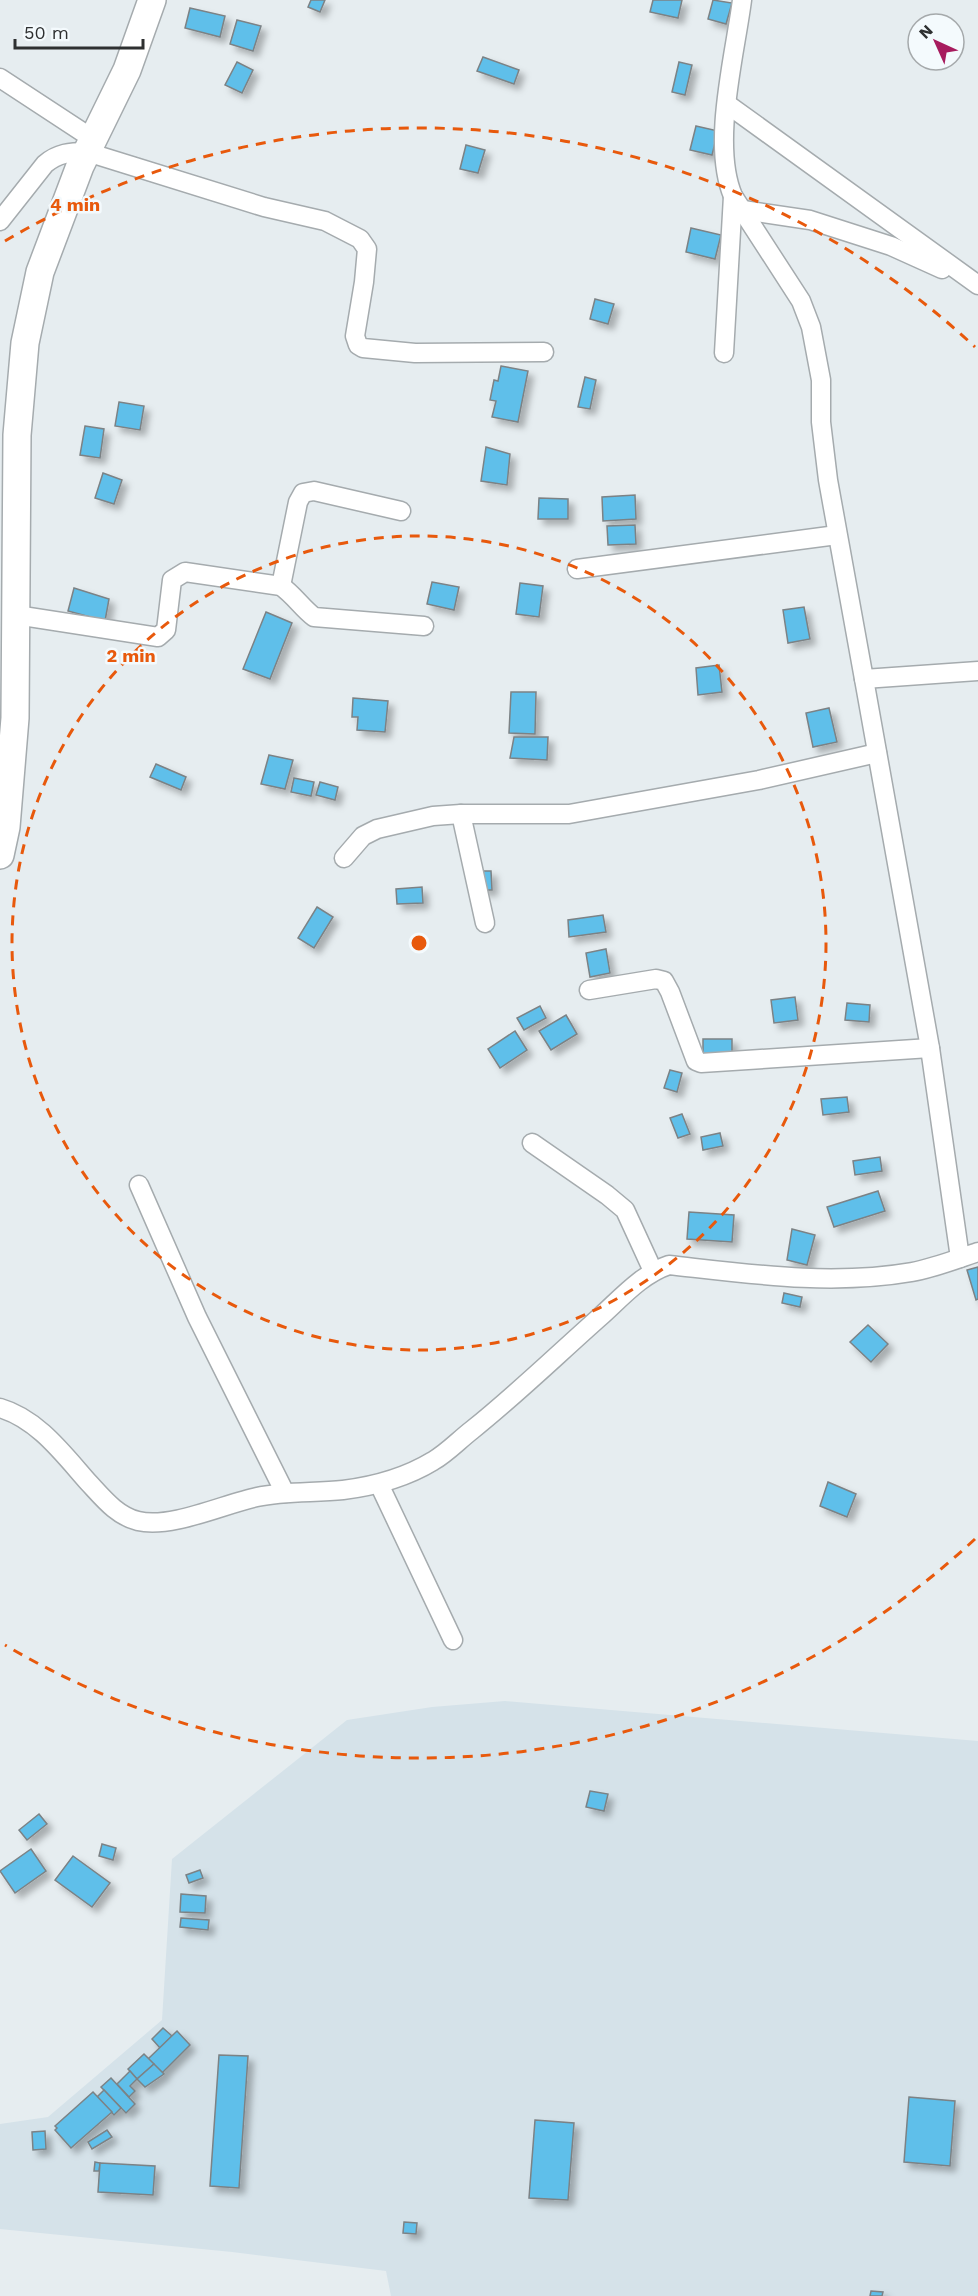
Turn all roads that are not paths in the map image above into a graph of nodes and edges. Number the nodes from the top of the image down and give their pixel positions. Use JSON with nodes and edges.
{"nodes":[{"id":1,"x":152,"y":0,"type":"edge"},
{"id":2,"x":742,"y":0,"type":"edge"},
{"id":3,"x":0,"y":78,"type":"edge"},
{"id":4,"x":727,"y":104,"type":"junction"},
{"id":5,"x":90,"y":146,"type":"junction"},
{"id":6,"x":738,"y":203,"type":"junction"},
{"id":7,"x":0,"y":221,"type":"edge"},
{"id":8,"x":978,"y":285,"type":"edge"},
{"id":9,"x":978,"y":291,"type":"edge"},
{"id":10,"x":544,"y":352,"type":"dead end"},
{"id":11,"x":724,"y":353,"type":"dead end"},
{"id":12,"x":401,"y":512,"type":"dead end"},
{"id":13,"x":837,"y":535,"type":"junction"},
{"id":14,"x":577,"y":569,"type":"dead end"},
{"id":15,"x":281,"y":586,"type":"junction"},
{"id":16,"x":16,"y":615,"type":"junction"},
{"id":17,"x":424,"y":626,"type":"dead end"},
{"id":18,"x":978,"y":671,"type":"edge"},
{"id":19,"x":864,"y":679,"type":"junction"},
{"id":20,"x":877,"y":753,"type":"junction"},
{"id":21,"x":461,"y":814,"type":"junction"},
{"id":22,"x":0,"y":855,"type":"edge"},
{"id":23,"x":344,"y":858,"type":"dead end"},
{"id":24,"x":484,"y":922,"type":"dead end"},
{"id":25,"x":589,"y":990,"type":"dead end"},
{"id":26,"x":930,"y":1048,"type":"junction"},
{"id":27,"x":532,"y":1143,"type":"dead end"},
{"id":28,"x":139,"y":1185,"type":"dead end"},
{"id":29,"x":978,"y":1252,"type":"edge"},
{"id":30,"x":960,"y":1258,"type":"junction"},
{"id":31,"x":653,"y":1271,"type":"junction"},
{"id":32,"x":0,"y":1408,"type":"edge"},
{"id":33,"x":379,"y":1484,"type":"junction"},
{"id":34,"x":285,"y":1493,"type":"junction"},
{"id":35,"x":453,"y":1640,"type":"dead end"}],
"edges":[{"from":1,"to":5,"type":"street"},
{"from":2,"to":4,"type":"street"},
{"from":3,"to":5,"type":"street"},
{"from":4,"to":6,"type":"street"},
{"from":4,"to":8,"type":"street"},
{"from":5,"to":7,"type":"street"},
{"from":5,"to":10,"type":"street"},
{"from":5,"to":16,"type":"street"},
{"from":6,"to":9,"type":"street"},
{"from":6,"to":11,"type":"street"},
{"from":6,"to":13,"type":"street"},
{"from":12,"to":15,"type":"street"},
{"from":13,"to":14,"type":"street"},
{"from":13,"to":19,"type":"street"},
{"from":15,"to":16,"type":"street"},
{"from":15,"to":17,"type":"street"},
{"from":16,"to":22,"type":"street"},
{"from":18,"to":19,"type":"street"},
{"from":19,"to":20,"type":"street"},
{"from":20,"to":21,"type":"street"},
{"from":20,"to":26,"type":"street"},
{"from":21,"to":23,"type":"street"},
{"from":21,"to":24,"type":"street"},
{"from":25,"to":26,"type":"street"},
{"from":26,"to":30,"type":"street"},
{"from":27,"to":31,"type":"street"},
{"from":28,"to":34,"type":"street"},
{"from":29,"to":30,"type":"street"},
{"from":30,"to":31,"type":"street"},
{"from":31,"to":33,"type":"street"},
{"from":32,"to":34,"type":"street"},
{"from":33,"to":34,"type":"street"},
{"from":33,"to":35,"type":"street"}]}
